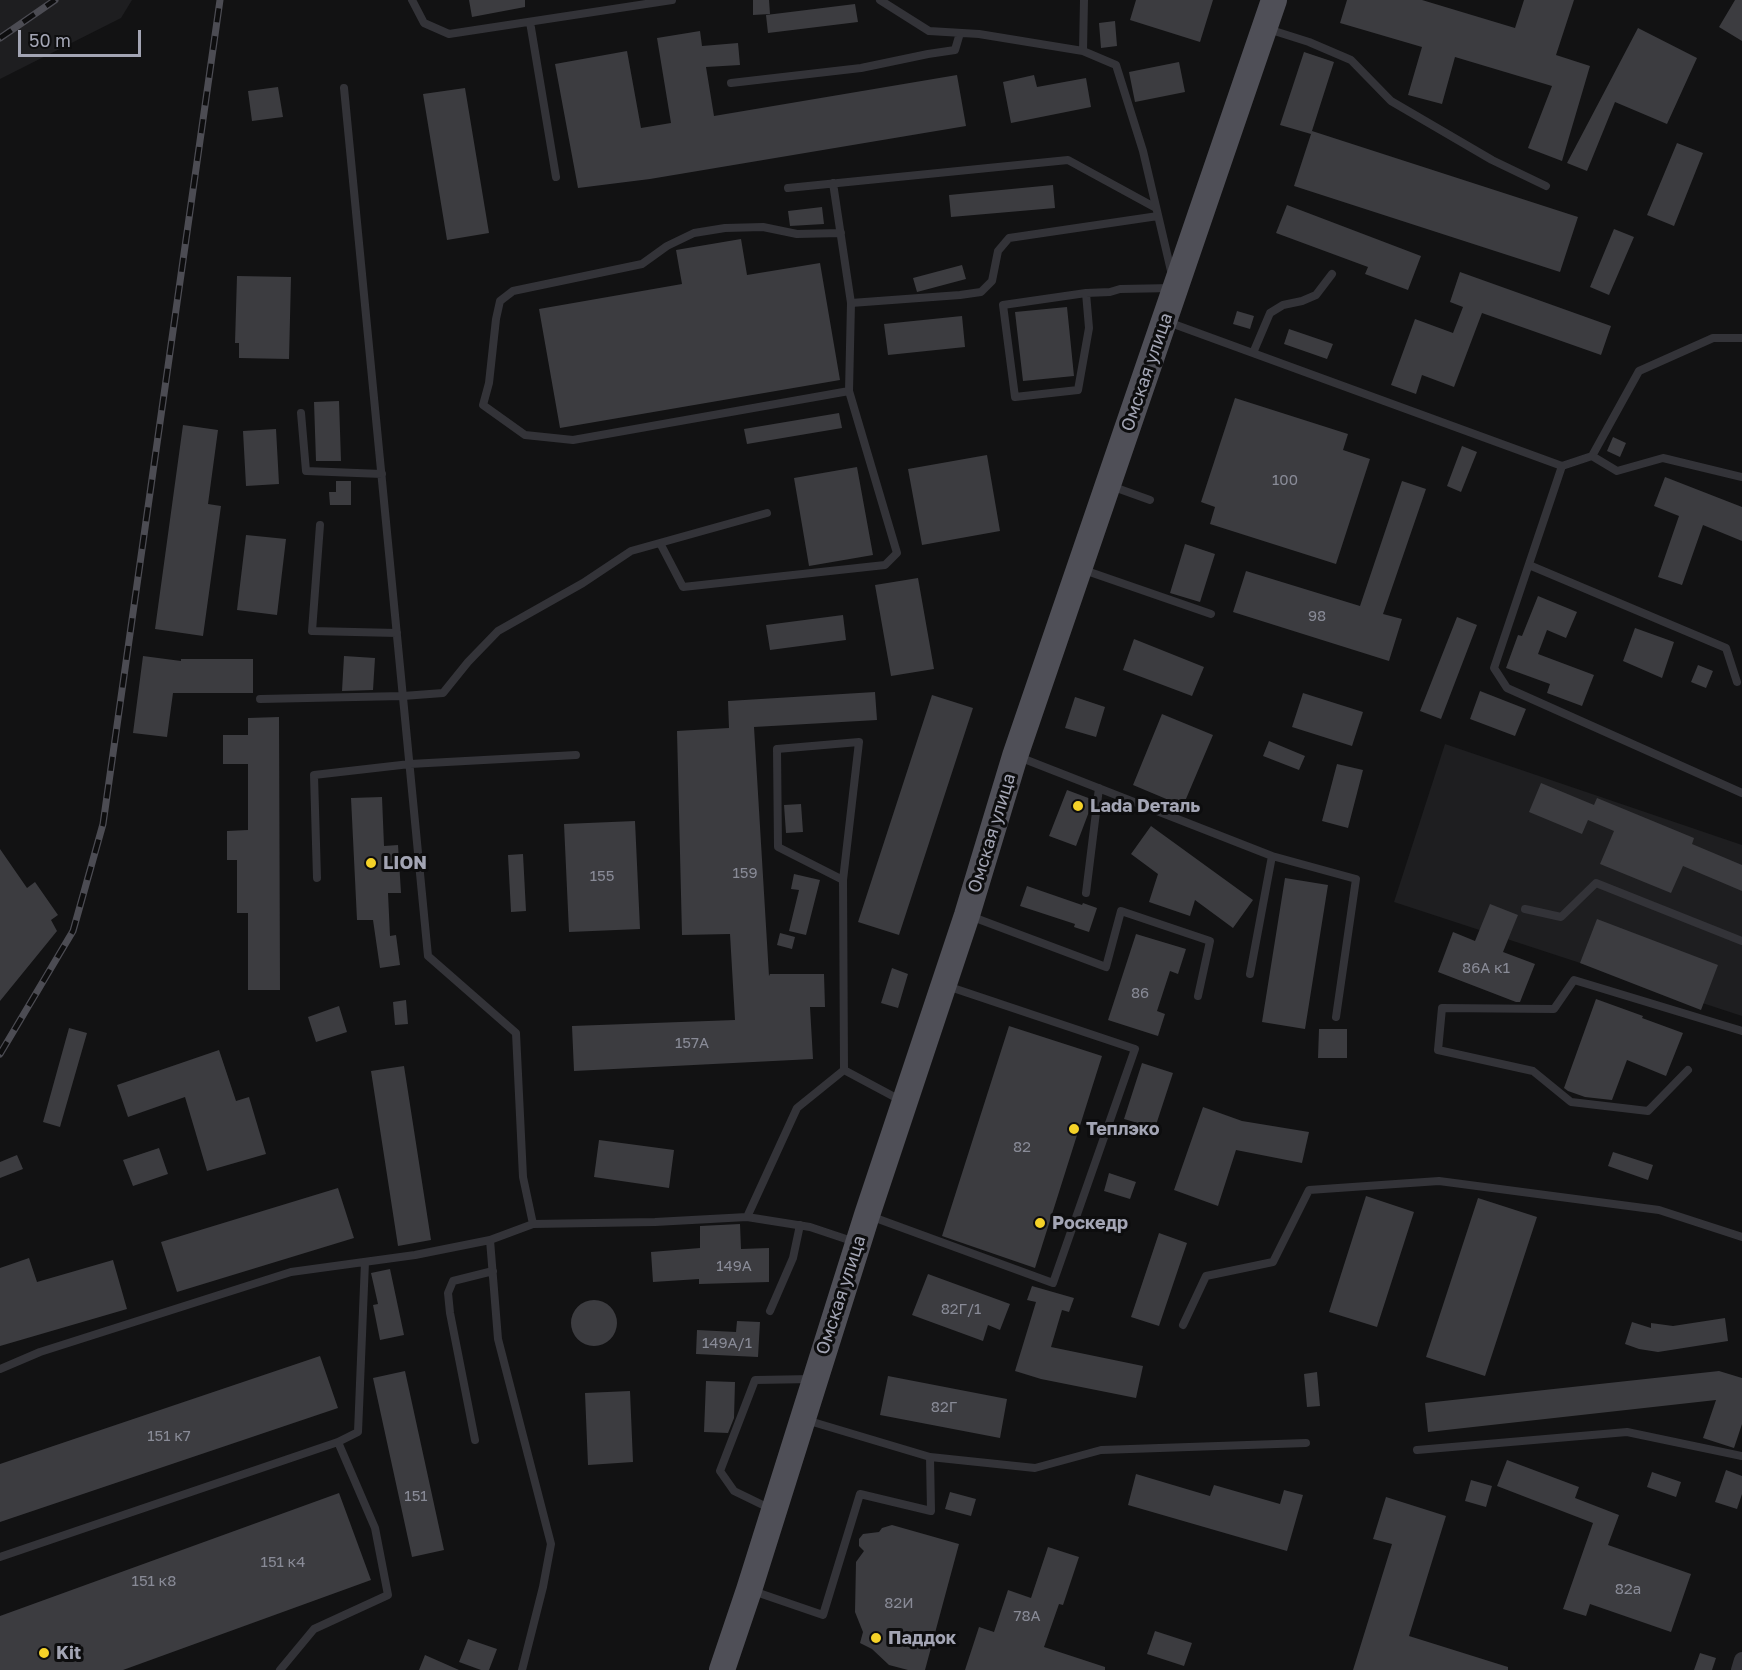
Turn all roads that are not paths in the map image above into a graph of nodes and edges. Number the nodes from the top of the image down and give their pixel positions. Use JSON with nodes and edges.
{"nodes":[{"id":1,"x":412,"y":0,"type":"edge"},
{"id":2,"x":672,"y":0,"type":"edge"},
{"id":3,"x":880,"y":0,"type":"edge"},
{"id":4,"x":1084,"y":0,"type":"edge"},
{"id":5,"x":1274,"y":0,"type":"edge"},
{"id":6,"x":530,"y":22,"type":"junction"},
{"id":7,"x":1265,"y":28,"type":"junction"},
{"id":8,"x":960,"y":33,"type":"junction"},
{"id":9,"x":1083,"y":51,"type":"junction"},
{"id":10,"x":731,"y":83,"type":"dead end"},
{"id":11,"x":344,"y":88,"type":"dead end"},
{"id":12,"x":556,"y":177,"type":"dead end"},
{"id":13,"x":833,"y":183,"type":"junction"},
{"id":14,"x":1546,"y":186,"type":"dead end"},
{"id":15,"x":788,"y":188,"type":"dead end"},
{"id":16,"x":1157,"y":212,"type":"junction"},
{"id":17,"x":841,"y":233,"type":"junction"},
{"id":18,"x":1332,"y":274,"type":"dead end"},
{"id":19,"x":1175,"y":288,"type":"junction"},
{"id":20,"x":1086,"y":293,"type":"junction"},
{"id":21,"x":851,"y":303,"type":"junction"},
{"id":22,"x":1164,"y":321,"type":"junction"},
{"id":23,"x":1742,"y":338,"type":"edge"},
{"id":24,"x":1253,"y":353,"type":"junction"},
{"id":25,"x":849,"y":391,"type":"junction"},
{"id":26,"x":301,"y":413,"type":"dead end"},
{"id":27,"x":1592,"y":456,"type":"junction"},
{"id":28,"x":1562,"y":466,"type":"junction"},
{"id":29,"x":382,"y":474,"type":"junction"},
{"id":30,"x":1742,"y":477,"type":"edge"},
{"id":31,"x":1108,"y":485,"type":"junction"},
{"id":32,"x":1150,"y":500,"type":"dead end"},
{"id":33,"x":767,"y":513,"type":"dead end"},
{"id":34,"x":320,"y":525,"type":"dead end"},
{"id":35,"x":660,"y":543,"type":"junction"},
{"id":36,"x":1529,"y":565,"type":"junction"},
{"id":37,"x":1079,"y":569,"type":"junction"},
{"id":38,"x":1211,"y":614,"type":"dead end"},
{"id":39,"x":397,"y":633,"type":"junction"},
{"id":40,"x":1737,"y":682,"type":"dead end"},
{"id":41,"x":403,"y":696,"type":"junction"},
{"id":42,"x":260,"y":699,"type":"dead end"},
{"id":43,"x":576,"y":754,"type":"dead end"},
{"id":44,"x":1015,"y":756,"type":"junction"},
{"id":45,"x":410,"y":764,"type":"junction"},
{"id":46,"x":1099,"y":788,"type":"junction"},
{"id":47,"x":1742,"y":793,"type":"edge"},
{"id":48,"x":1272,"y":856,"type":"junction"},
{"id":49,"x":317,"y":878,"type":"dead end"},
{"id":50,"x":843,"y":880,"type":"junction"},
{"id":51,"x":1086,"y":893,"type":"dead end"},
{"id":52,"x":1525,"y":909,"type":"dead end"},
{"id":53,"x":967,"y":915,"type":"junction"},
{"id":54,"x":1742,"y":941,"type":"edge"},
{"id":55,"x":1250,"y":974,"type":"dead end"},
{"id":56,"x":944,"y":985,"type":"junction"},
{"id":57,"x":1198,"y":996,"type":"dead end"},
{"id":58,"x":1336,"y":1017,"type":"dead end"},
{"id":59,"x":1742,"y":1031,"type":"edge"},
{"id":60,"x":844,"y":1070,"type":"junction"},
{"id":61,"x":1688,"y":1070,"type":"dead end"},
{"id":62,"x":905,"y":1102,"type":"junction"},
{"id":63,"x":867,"y":1215,"type":"junction"},
{"id":64,"x":747,"y":1217,"type":"junction"},
{"id":65,"x":533,"y":1224,"type":"junction"},
{"id":66,"x":800,"y":1225,"type":"junction"},
{"id":67,"x":1742,"y":1237,"type":"edge"},
{"id":68,"x":490,"y":1240,"type":"junction"},
{"id":69,"x":858,"y":1244,"type":"junction"},
{"id":70,"x":364,"y":1262,"type":"junction"},
{"id":71,"x":493,"y":1271,"type":"junction"},
{"id":72,"x":770,"y":1311,"type":"dead end"},
{"id":73,"x":1183,"y":1325,"type":"dead end"},
{"id":74,"x":0,"y":1369,"type":"edge"},
{"id":75,"x":814,"y":1378,"type":"junction"},
{"id":76,"x":803,"y":1419,"type":"junction"},
{"id":77,"x":475,"y":1440,"type":"dead end"},
{"id":78,"x":338,"y":1442,"type":"junction"},
{"id":79,"x":1306,"y":1443,"type":"dead end"},
{"id":80,"x":1417,"y":1450,"type":"dead end"},
{"id":81,"x":1742,"y":1456,"type":"edge"},
{"id":82,"x":930,"y":1457,"type":"junction"},
{"id":83,"x":774,"y":1510,"type":"junction"},
{"id":84,"x":0,"y":1557,"type":"edge"},
{"id":85,"x":749,"y":1590,"type":"junction"},
{"id":86,"x":1742,"y":1660,"type":"edge"},
{"id":87,"x":280,"y":1670,"type":"edge"},
{"id":88,"x":522,"y":1670,"type":"edge"},
{"id":89,"x":722,"y":1670,"type":"edge"},
{"id":90,"x":1739,"y":1670,"type":"edge"}],
"edges":[{"from":1,"to":6,"type":"lane"},
{"from":2,"to":6,"type":"lane"},
{"from":3,"to":8,"type":"lane"},
{"from":4,"to":9,"type":"lane"},
{"from":5,"to":7,"type":"main road","name":"Омская улица"},
{"from":6,"to":12,"type":"lane"},
{"from":7,"to":14,"type":"lane"},
{"from":7,"to":19,"type":"main road","name":"Омская улица"},
{"from":8,"to":9,"type":"lane"},
{"from":8,"to":10,"type":"lane"},
{"from":9,"to":16,"type":"lane"},
{"from":11,"to":29,"type":"lane"},
{"from":13,"to":15,"type":"lane"},
{"from":13,"to":16,"type":"lane"},
{"from":13,"to":17,"type":"lane"},
{"from":16,"to":19,"type":"lane"},
{"from":16,"to":21,"type":"lane"},
{"from":17,"to":21,"type":"lane"},
{"from":17,"to":25,"type":"lane"},
{"from":18,"to":24,"type":"lane"},
{"from":19,"to":20,"type":"lane"},
{"from":19,"to":22,"type":"main road","name":"Омская улица"},
{"from":20,"to":20,"type":"lane"},
{"from":21,"to":25,"type":"lane"},
{"from":22,"to":24,"type":"lane"},
{"from":22,"to":31,"type":"main road","name":"Омская улица"},
{"from":23,"to":27,"type":"lane"},
{"from":24,"to":28,"type":"lane"},
{"from":25,"to":35,"type":"lane"},
{"from":26,"to":29,"type":"lane"},
{"from":27,"to":28,"type":"lane"},
{"from":27,"to":30,"type":"lane"},
{"from":28,"to":36,"type":"lane"},
{"from":29,"to":39,"type":"lane"},
{"from":31,"to":32,"type":"lane"},
{"from":31,"to":37,"type":"main road","name":"Омская улица"},
{"from":33,"to":35,"type":"lane"},
{"from":34,"to":39,"type":"lane"},
{"from":35,"to":41,"type":"lane"},
{"from":36,"to":40,"type":"lane"},
{"from":36,"to":47,"type":"lane"},
{"from":37,"to":38,"type":"lane"},
{"from":37,"to":44,"type":"main road","name":"Омская улица"},
{"from":39,"to":41,"type":"lane"},
{"from":41,"to":42,"type":"lane"},
{"from":41,"to":45,"type":"lane"},
{"from":43,"to":45,"type":"lane"},
{"from":44,"to":46,"type":"lane"},
{"from":44,"to":53,"type":"main road","name":"Омская улица"},
{"from":45,"to":49,"type":"lane"},
{"from":45,"to":65,"type":"lane"},
{"from":46,"to":48,"type":"lane"},
{"from":46,"to":51,"type":"lane"},
{"from":48,"to":55,"type":"lane"},
{"from":48,"to":58,"type":"lane"},
{"from":50,"to":50,"type":"lane"},
{"from":50,"to":60,"type":"lane"},
{"from":52,"to":54,"type":"lane"},
{"from":53,"to":56,"type":"main road","name":"Омская улица"},
{"from":53,"to":57,"type":"lane"},
{"from":56,"to":62,"type":"main road","name":"Омская улица"},
{"from":56,"to":63,"type":"lane"},
{"from":59,"to":61,"type":"lane"},
{"from":60,"to":62,"type":"lane"},
{"from":60,"to":64,"type":"lane"},
{"from":62,"to":63,"type":"main road","name":"Омская улица"},
{"from":63,"to":69,"type":"main road","name":"Омская улица"},
{"from":64,"to":65,"type":"lane"},
{"from":64,"to":66,"type":"lane"},
{"from":65,"to":68,"type":"lane"},
{"from":66,"to":69,"type":"lane"},
{"from":66,"to":72,"type":"lane"},
{"from":67,"to":73,"type":"lane"},
{"from":68,"to":70,"type":"lane"},
{"from":68,"to":71,"type":"lane"},
{"from":69,"to":75,"type":"main road","name":"Омская улица"},
{"from":70,"to":74,"type":"lane"},
{"from":70,"to":78,"type":"lane"},
{"from":71,"to":77,"type":"lane"},
{"from":71,"to":88,"type":"lane"},
{"from":75,"to":76,"type":"main road","name":"Омская улица"},
{"from":75,"to":83,"type":"lane"},
{"from":76,"to":82,"type":"lane"},
{"from":76,"to":83,"type":"main road","name":"Омская улица"},
{"from":78,"to":84,"type":"lane"},
{"from":78,"to":87,"type":"lane"},
{"from":79,"to":82,"type":"lane"},
{"from":80,"to":81,"type":"lane"},
{"from":82,"to":85,"type":"lane"},
{"from":83,"to":85,"type":"main road","name":"Омская улица"},
{"from":85,"to":89,"type":"main road","name":"Омская улица"},
{"from":86,"to":90,"type":"street"}]}
